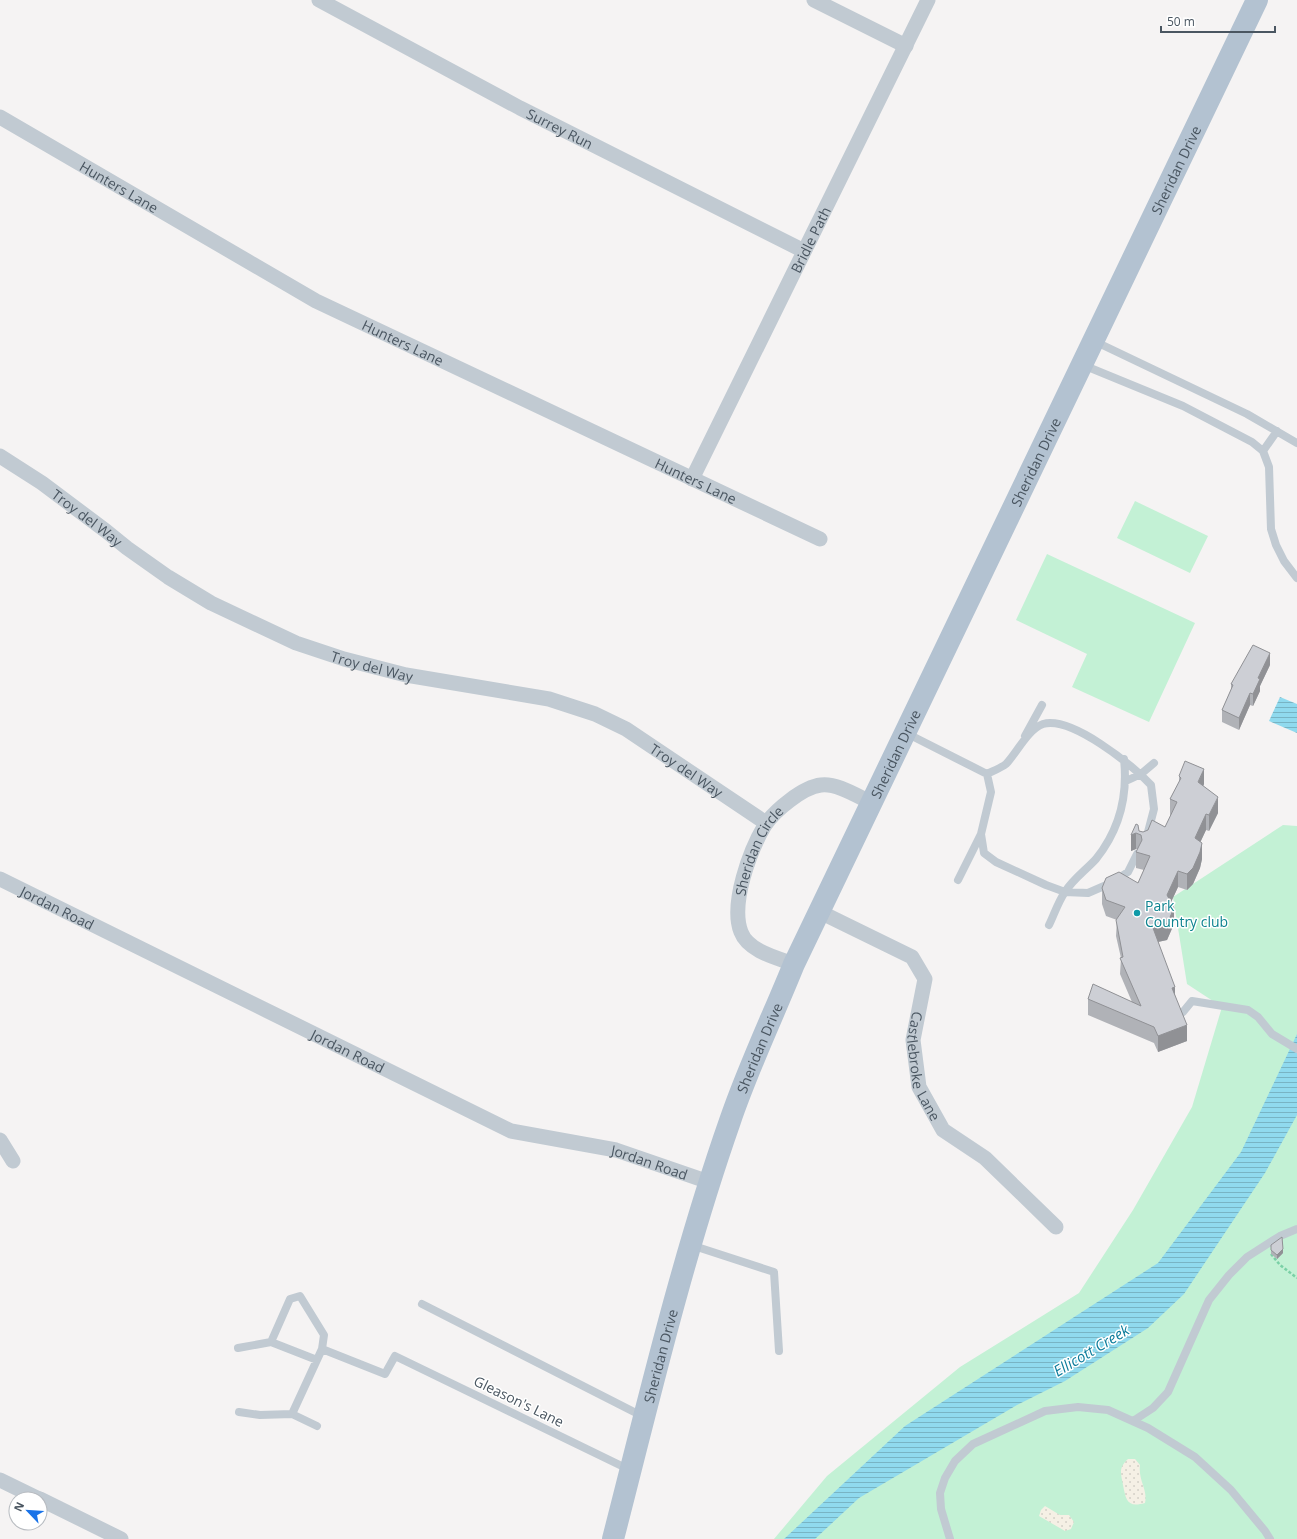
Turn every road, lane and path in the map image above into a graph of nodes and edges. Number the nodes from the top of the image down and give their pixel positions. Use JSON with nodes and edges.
{"nodes":[{"id":1,"x":319,"y":0,"type":"edge"},
{"id":2,"x":814,"y":0,"type":"edge"},
{"id":3,"x":928,"y":0,"type":"edge"},
{"id":4,"x":1257,"y":0,"type":"edge"},
{"id":5,"x":906,"y":46,"type":"junction"},
{"id":6,"x":0,"y":117,"type":"edge"},
{"id":7,"x":804,"y":251,"type":"junction"},
{"id":8,"x":1093,"y":341,"type":"junction"},
{"id":9,"x":1082,"y":364,"type":"junction"},
{"id":10,"x":1277,"y":431,"type":"junction"},
{"id":11,"x":1297,"y":443,"type":"edge"},
{"id":12,"x":1263,"y":451,"type":"junction"},
{"id":13,"x":0,"y":456,"type":"edge"},
{"id":14,"x":692,"y":479,"type":"junction"},
{"id":15,"x":820,"y":539,"type":"dead end"},
{"id":16,"x":1297,"y":578,"type":"edge"},
{"id":17,"x":1042,"y":705,"type":"dead end"},
{"id":18,"x":906,"y":732,"type":"junction"},
{"id":19,"x":1024,"y":739,"type":"junction"},
{"id":20,"x":1124,"y":759,"type":"junction"},
{"id":21,"x":987,"y":774,"type":"junction"},
{"id":22,"x":1141,"y":774,"type":"junction"},
{"id":23,"x":1126,"y":781,"type":"junction"},
{"id":24,"x":872,"y":803,"type":"junction"},
{"id":25,"x":766,"y":823,"type":"junction"},
{"id":26,"x":981,"y":834,"type":"junction"},
{"id":27,"x":1145,"y":838,"type":"edge"},
{"id":28,"x":1137,"y":854,"type":"edge"},
{"id":29,"x":0,"y":879,"type":"edge"},
{"id":30,"x":958,"y":880,"type":"dead end"},
{"id":31,"x":1065,"y":892,"type":"junction"},
{"id":32,"x":820,"y":912,"type":"junction"},
{"id":33,"x":1049,"y":925,"type":"dead end"},
{"id":34,"x":794,"y":964,"type":"junction"},
{"id":35,"x":1183,"y":1012,"type":"edge"},
{"id":36,"x":1297,"y":1049,"type":"edge"},
{"id":37,"x":0,"y":1140,"type":"edge"},
{"id":38,"x":13,"y":1161,"type":"dead end"},
{"id":39,"x":709,"y":1182,"type":"junction"},
{"id":40,"x":1056,"y":1227,"type":"dead end"},
{"id":41,"x":1297,"y":1229,"type":"edge"},
{"id":42,"x":690,"y":1244,"type":"junction"},
{"id":43,"x":1265,"y":1246,"type":"junction"},
{"id":44,"x":1297,"y":1278,"type":"edge"},
{"id":45,"x":422,"y":1304,"type":"dead end"},
{"id":46,"x":271,"y":1342,"type":"junction"},
{"id":47,"x":238,"y":1348,"type":"dead end"},
{"id":48,"x":322,"y":1349,"type":"junction"},
{"id":49,"x":779,"y":1351,"type":"dead end"},
{"id":50,"x":317,"y":1360,"type":"junction"},
{"id":51,"x":239,"y":1412,"type":"dead end"},
{"id":52,"x":292,"y":1414,"type":"junction"},
{"id":53,"x":644,"y":1418,"type":"junction"},
{"id":54,"x":1133,"y":1421,"type":"junction"},
{"id":55,"x":317,"y":1426,"type":"dead end"},
{"id":56,"x":631,"y":1470,"type":"junction"},
{"id":57,"x":0,"y":1480,"type":"edge"},
{"id":58,"x":23,"y":1491,"type":"edge"},
{"id":59,"x":48,"y":1503,"type":"edge"},
{"id":60,"x":121,"y":1539,"type":"edge"},
{"id":61,"x":613,"y":1539,"type":"edge"},
{"id":62,"x":950,"y":1539,"type":"edge"},
{"id":63,"x":1270,"y":1539,"type":"edge"}],
"edges":[{"from":1,"to":7,"type":"street","name":"Surrey Run"},
{"from":2,"to":5,"type":"street"},
{"from":3,"to":5,"type":"street","name":"Bridle Path"},
{"from":4,"to":8,"type":"main road","name":"Sheridan Drive"},
{"from":5,"to":7,"type":"street","name":"Bridle Path"},
{"from":6,"to":14,"type":"street","name":"Hunters Lane"},
{"from":7,"to":14,"type":"street","name":"Bridle Path"},
{"from":8,"to":9,"type":"main road","name":"Sheridan Drive"},
{"from":8,"to":10,"type":"lane"},
{"from":9,"to":12,"type":"lane"},
{"from":9,"to":18,"type":"main road","name":"Sheridan Drive"},
{"from":10,"to":11,"type":"lane"},
{"from":10,"to":12,"type":"lane"},
{"from":12,"to":16,"type":"lane"},
{"from":13,"to":25,"type":"street","name":"Troy del Way"},
{"from":14,"to":15,"type":"street","name":"Hunters Lane"},
{"from":17,"to":19,"type":"lane"},
{"from":18,"to":21,"type":"lane"},
{"from":18,"to":24,"type":"main road","name":"Sheridan Drive"},
{"from":19,"to":20,"type":"lane"},
{"from":19,"to":21,"type":"lane"},
{"from":20,"to":22,"type":"lane"},
{"from":20,"to":22,"type":"lane"},
{"from":20,"to":23,"type":"lane"},
{"from":21,"to":26,"type":"lane"},
{"from":22,"to":23,"type":"lane"},
{"from":22,"to":27,"type":"lane"},
{"from":23,"to":31,"type":"lane"},
{"from":24,"to":25,"type":"street","name":"Sheridan Circle"},
{"from":24,"to":32,"type":"main road","name":"Sheridan Drive"},
{"from":25,"to":34,"type":"street","name":"Sheridan Circle"},
{"from":26,"to":30,"type":"lane"},
{"from":26,"to":31,"type":"lane"},
{"from":28,"to":31,"type":"lane"},
{"from":29,"to":39,"type":"street","name":"Jordan Road"},
{"from":31,"to":33,"type":"lane"},
{"from":32,"to":34,"type":"main road","name":"Sheridan Drive"},
{"from":32,"to":40,"type":"street","name":"Castlebroke Lane"},
{"from":34,"to":39,"type":"main road","name":"Sheridan Drive"},
{"from":35,"to":36,"type":"lane"},
{"from":37,"to":38,"type":"street"},
{"from":39,"to":42,"type":"main road","name":"Sheridan Drive"},
{"from":41,"to":43,"type":"lane"},
{"from":42,"to":49,"type":"lane"},
{"from":42,"to":53,"type":"main road","name":"Sheridan Drive"},
{"from":43,"to":44,"type":"path"},
{"from":43,"to":54,"type":"lane"},
{"from":45,"to":53,"type":"lane"},
{"from":46,"to":47,"type":"lane"},
{"from":46,"to":48,"type":"lane"},
{"from":46,"to":50,"type":"lane"},
{"from":48,"to":50,"type":"lane"},
{"from":48,"to":56,"type":"lane","name":"Gleason's Lane"},
{"from":50,"to":52,"type":"lane"},
{"from":51,"to":52,"type":"lane"},
{"from":52,"to":55,"type":"lane"},
{"from":53,"to":56,"type":"main road","name":"Sheridan Drive"},
{"from":54,"to":62,"type":"lane"},
{"from":54,"to":63,"type":"lane"},
{"from":56,"to":61,"type":"main road","name":"Sheridan Drive"},
{"from":57,"to":58,"type":"street"},
{"from":59,"to":60,"type":"street"}]}
